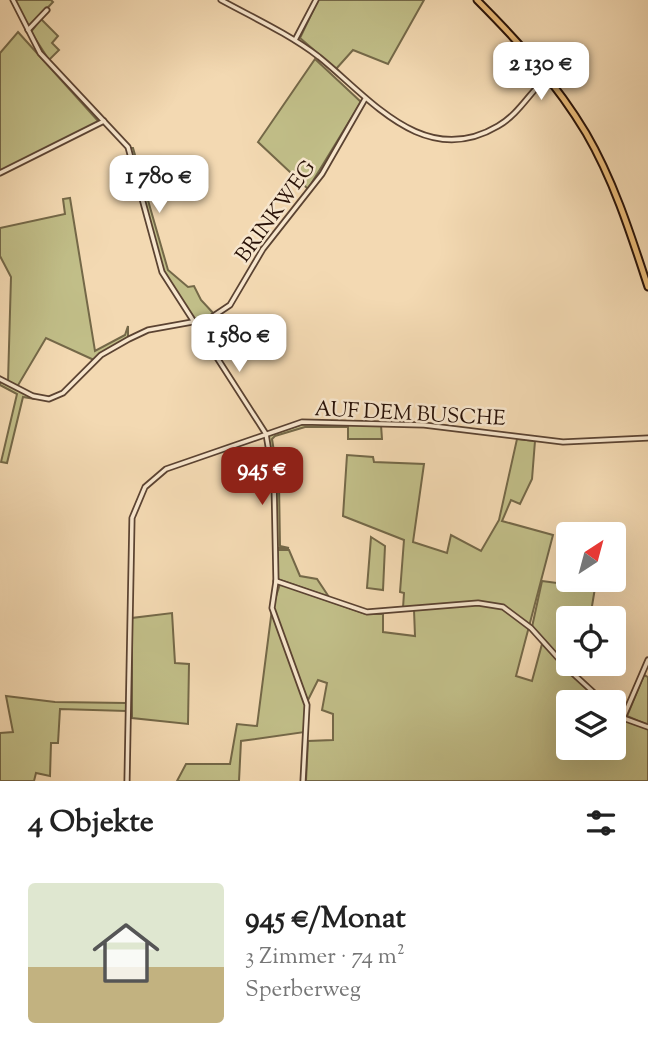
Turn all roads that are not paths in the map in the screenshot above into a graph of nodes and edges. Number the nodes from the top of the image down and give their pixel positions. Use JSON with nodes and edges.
{"nodes":[{"id":1,"x":13,"y":0,"type":"edge"},
{"id":2,"x":221,"y":0,"type":"edge"},
{"id":3,"x":316,"y":0,"type":"edge"},
{"id":4,"x":477,"y":0,"type":"edge"},
{"id":5,"x":47,"y":10,"type":"dead end"},
{"id":6,"x":28,"y":30,"type":"junction"},
{"id":7,"x":295,"y":40,"type":"junction"},
{"id":8,"x":547,"y":77,"type":"junction"},
{"id":9,"x":365,"y":99,"type":"junction"},
{"id":10,"x":104,"y":121,"type":"junction"},
{"id":11,"x":0,"y":173,"type":"edge"},
{"id":12,"x":648,"y":287,"type":"edge"},
{"id":13,"x":193,"y":324,"type":"junction"},
{"id":14,"x":0,"y":379,"type":"edge"},
{"id":15,"x":259,"y":428,"type":"junction"},
{"id":16,"x":266,"y":434,"type":"junction"},
{"id":17,"x":259,"y":436,"type":"junction"},
{"id":18,"x":648,"y":438,"type":"edge"},
{"id":19,"x":276,"y":581,"type":"junction"},
{"id":20,"x":648,"y":660,"type":"edge"},
{"id":21,"x":591,"y":690,"type":"edge"},
{"id":22,"x":626,"y":711,"type":"edge"},
{"id":23,"x":626,"y":719,"type":"edge"},
{"id":24,"x":648,"y":727,"type":"edge"},
{"id":25,"x":127,"y":781,"type":"edge"},
{"id":26,"x":303,"y":781,"type":"edge"}],
"edges":[{"from":1,"to":6,"type":"street"},
{"from":2,"to":7,"type":"street"},
{"from":3,"to":7,"type":"street"},
{"from":4,"to":8,"type":"main road"},
{"from":5,"to":6,"type":"street"},
{"from":6,"to":10,"type":"street"},
{"from":7,"to":9,"type":"street"},
{"from":8,"to":9,"type":"street"},
{"from":8,"to":12,"type":"main road"},
{"from":9,"to":13,"type":"street","name":"BRINKWEG"},
{"from":10,"to":11,"type":"street"},
{"from":10,"to":13,"type":"street"},
{"from":13,"to":14,"type":"street","name":"BRINKWEG"},
{"from":13,"to":15,"type":"street"},
{"from":15,"to":16,"type":"street"},
{"from":15,"to":17,"type":"street"},
{"from":16,"to":17,"type":"street","name":"AUF DEM BUSCHE"},
{"from":16,"to":18,"type":"street","name":"AUF DEM BUSCHE"},
{"from":16,"to":19,"type":"street"},
{"from":17,"to":25,"type":"street","name":"AUF DEM BUSCHE"},
{"from":19,"to":21,"type":"street"},
{"from":19,"to":26,"type":"street"},
{"from":20,"to":22,"type":"street"},
{"from":23,"to":24,"type":"street"}]}
